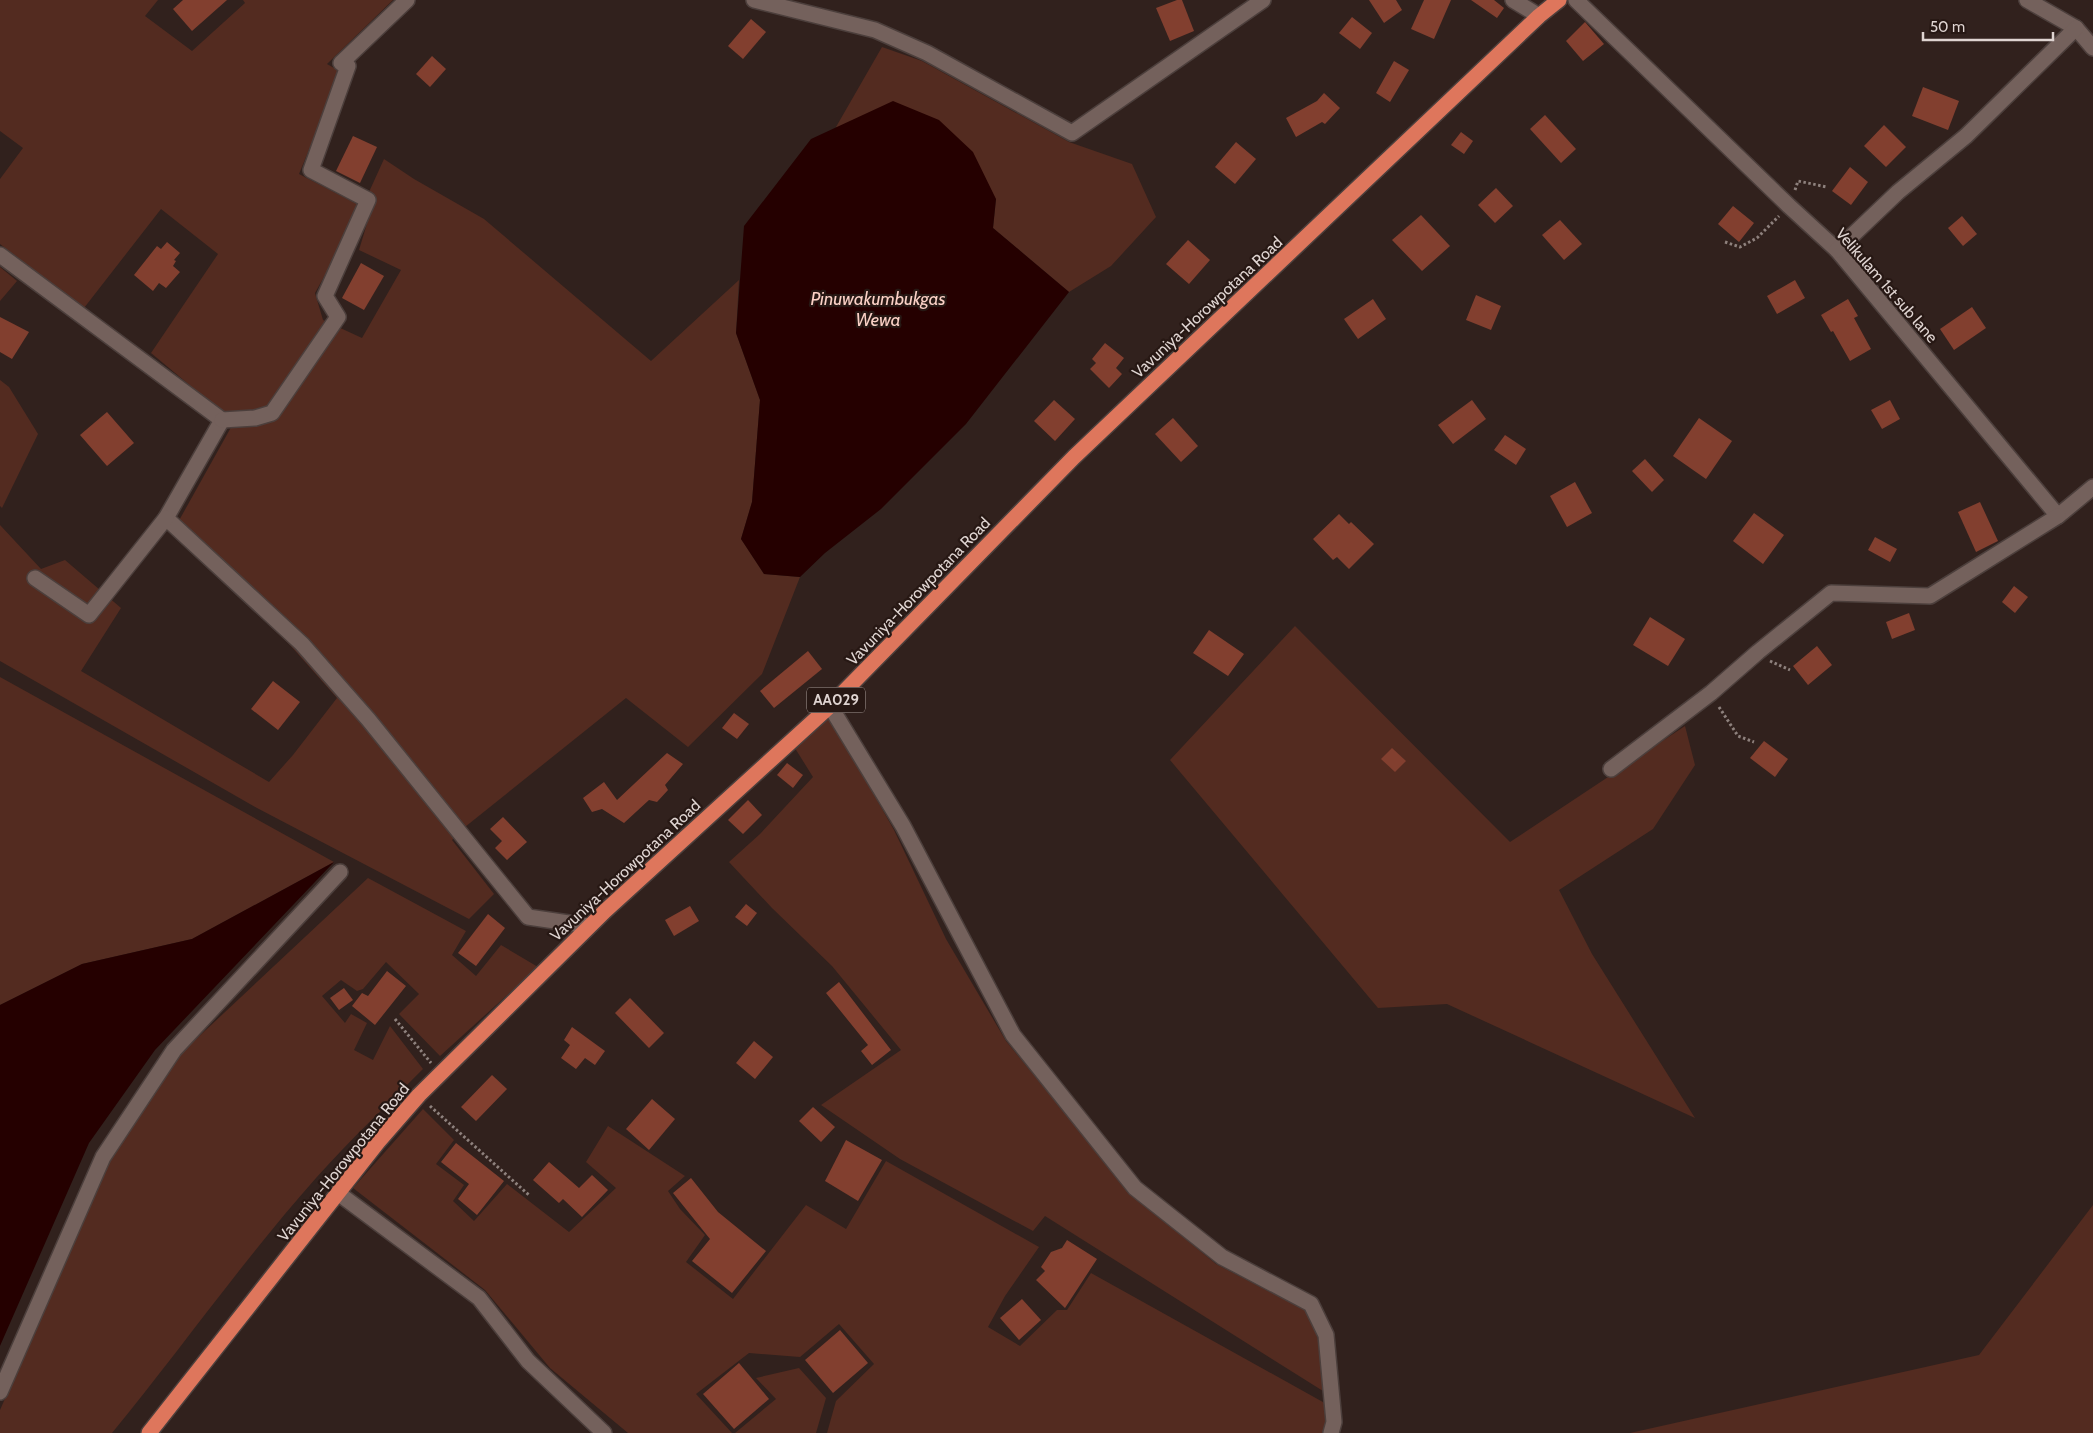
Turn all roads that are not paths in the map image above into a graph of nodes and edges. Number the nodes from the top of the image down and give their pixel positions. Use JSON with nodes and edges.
{"nodes":[{"id":1,"x":407,"y":0,"type":"edge"},
{"id":2,"x":754,"y":0,"type":"edge"},
{"id":3,"x":1263,"y":0,"type":"edge"},
{"id":4,"x":1513,"y":0,"type":"edge"},
{"id":5,"x":1559,"y":0,"type":"edge"},
{"id":6,"x":1576,"y":0,"type":"edge"},
{"id":7,"x":2027,"y":0,"type":"edge"},
{"id":8,"x":1539,"y":16,"type":"junction"},
{"id":9,"x":2076,"y":28,"type":"junction"},
{"id":10,"x":2093,"y":48,"type":"edge"},
{"id":11,"x":1837,"y":250,"type":"junction"},
{"id":12,"x":0,"y":255,"type":"edge"},
{"id":13,"x":222,"y":420,"type":"junction"},
{"id":14,"x":2093,"y":487,"type":"edge"},
{"id":15,"x":2058,"y":516,"type":"junction"},
{"id":16,"x":166,"y":518,"type":"junction"},
{"id":17,"x":35,"y":578,"type":"dead end"},
{"id":18,"x":830,"y":706,"type":"junction"},
{"id":19,"x":1610,"y":769,"type":"dead end"},
{"id":20,"x":340,"y":872,"type":"dead end"},
{"id":21,"x":589,"y":926,"type":"junction"},
{"id":22,"x":338,"y":1194,"type":"junction"},
{"id":23,"x":0,"y":1392,"type":"edge"},
{"id":24,"x":149,"y":1433,"type":"edge"},
{"id":25,"x":604,"y":1433,"type":"edge"},
{"id":26,"x":1331,"y":1433,"type":"edge"}],
"edges":[{"from":1,"to":13,"type":"street"},
{"from":2,"to":3,"type":"street"},
{"from":4,"to":8,"type":"street"},
{"from":5,"to":8,"type":"highway","name":"Vavuniya-Horowpotana Road","number":"AA029"},
{"from":6,"to":11,"type":"street","name":"Velikulam 1st sub lane"},
{"from":7,"to":9,"type":"street"},
{"from":8,"to":18,"type":"highway","name":"Vavuniya-Horowpotana Road","number":"AA029"},
{"from":9,"to":10,"type":"street"},
{"from":9,"to":11,"type":"street"},
{"from":11,"to":15,"type":"street","name":"Velikulam 1st sub lane"},
{"from":12,"to":13,"type":"street"},
{"from":13,"to":16,"type":"street"},
{"from":14,"to":15,"type":"street"},
{"from":15,"to":19,"type":"street"},
{"from":16,"to":17,"type":"street"},
{"from":16,"to":21,"type":"street"},
{"from":18,"to":21,"type":"highway","name":"Vavuniya-Horowpotana Road","number":"AA029"},
{"from":18,"to":26,"type":"street"},
{"from":20,"to":23,"type":"street"},
{"from":21,"to":22,"type":"highway","name":"Vavuniya-Horowpotana Road","number":"AA029"},
{"from":22,"to":24,"type":"highway","name":"Vavuniya-Horowpotana Road","number":"AA029"},
{"from":22,"to":25,"type":"street"}]}
